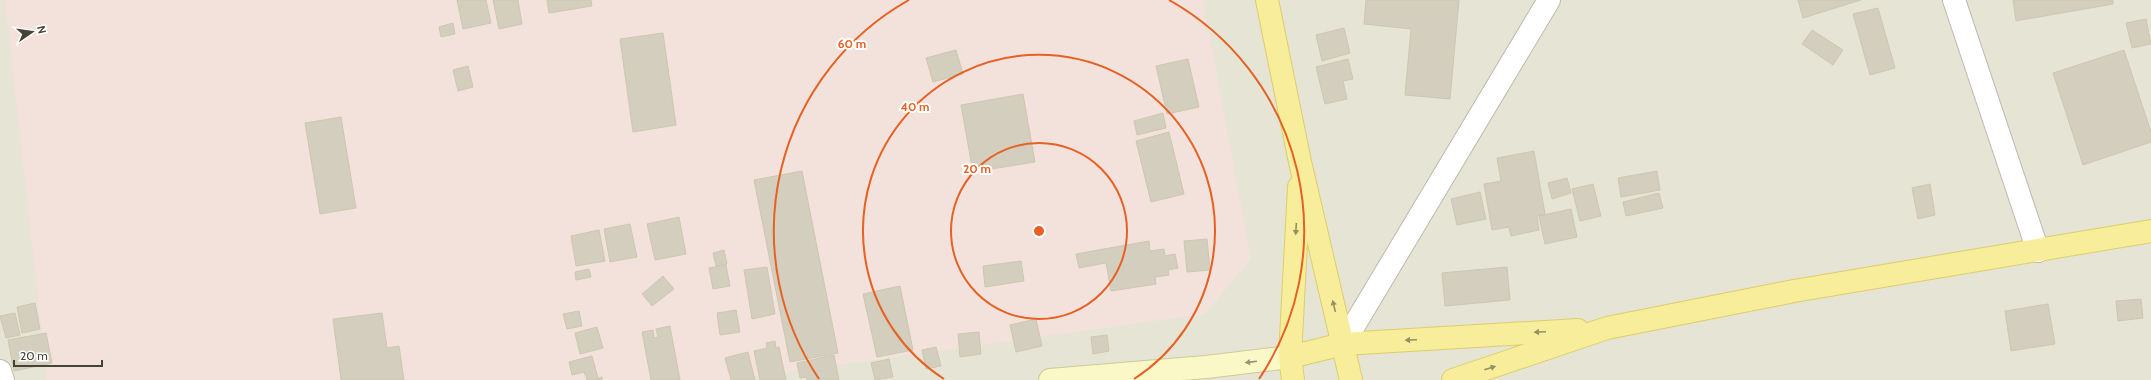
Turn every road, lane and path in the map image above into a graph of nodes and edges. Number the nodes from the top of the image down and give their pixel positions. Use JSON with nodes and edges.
{"nodes":[{"id":1,"x":1267,"y":0,"type":"edge"},
{"id":2,"x":1549,"y":0,"type":"edge"},
{"id":3,"x":1954,"y":0,"type":"edge"},
{"id":4,"x":1300,"y":162,"type":"junction"},
{"id":5,"x":2151,"y":231,"type":"edge"},
{"id":6,"x":2038,"y":251,"type":"junction"},
{"id":7,"x":1607,"y":328,"type":"junction"},
{"id":8,"x":1342,"y":344,"type":"junction"},
{"id":9,"x":1290,"y":357,"type":"junction"},
{"id":10,"x":1206,"y":367,"type":"junction"},
{"id":11,"x":0,"y":371,"type":"edge"},
{"id":12,"x":3,"y":380,"type":"edge"},
{"id":13,"x":1054,"y":380,"type":"edge"},
{"id":14,"x":1227,"y":380,"type":"edge"},
{"id":15,"x":1293,"y":380,"type":"edge"},
{"id":16,"x":1351,"y":380,"type":"edge"},
{"id":17,"x":1453,"y":380,"type":"edge"}],
"edges":[{"from":1,"to":4,"type":"main road"},
{"from":2,"to":8,"type":"street"},
{"from":3,"to":6,"type":"street"},
{"from":8,"to":4,"type":"main road","one_way":true},
{"from":4,"to":9,"type":"main road","one_way":true},
{"from":5,"to":6,"type":"main road"},
{"from":6,"to":7,"type":"main road"},
{"from":7,"to":8,"type":"main road","one_way":true},
{"from":17,"to":7,"type":"main road","one_way":true},
{"from":8,"to":9,"type":"main road"},
{"from":8,"to":16,"type":"main road"},
{"from":9,"to":10,"type":"street","one_way":true},
{"from":9,"to":15,"type":"main road"},
{"from":10,"to":13,"type":"street"},
{"from":10,"to":14,"type":"street"},
{"from":11,"to":12,"type":"street"}]}
